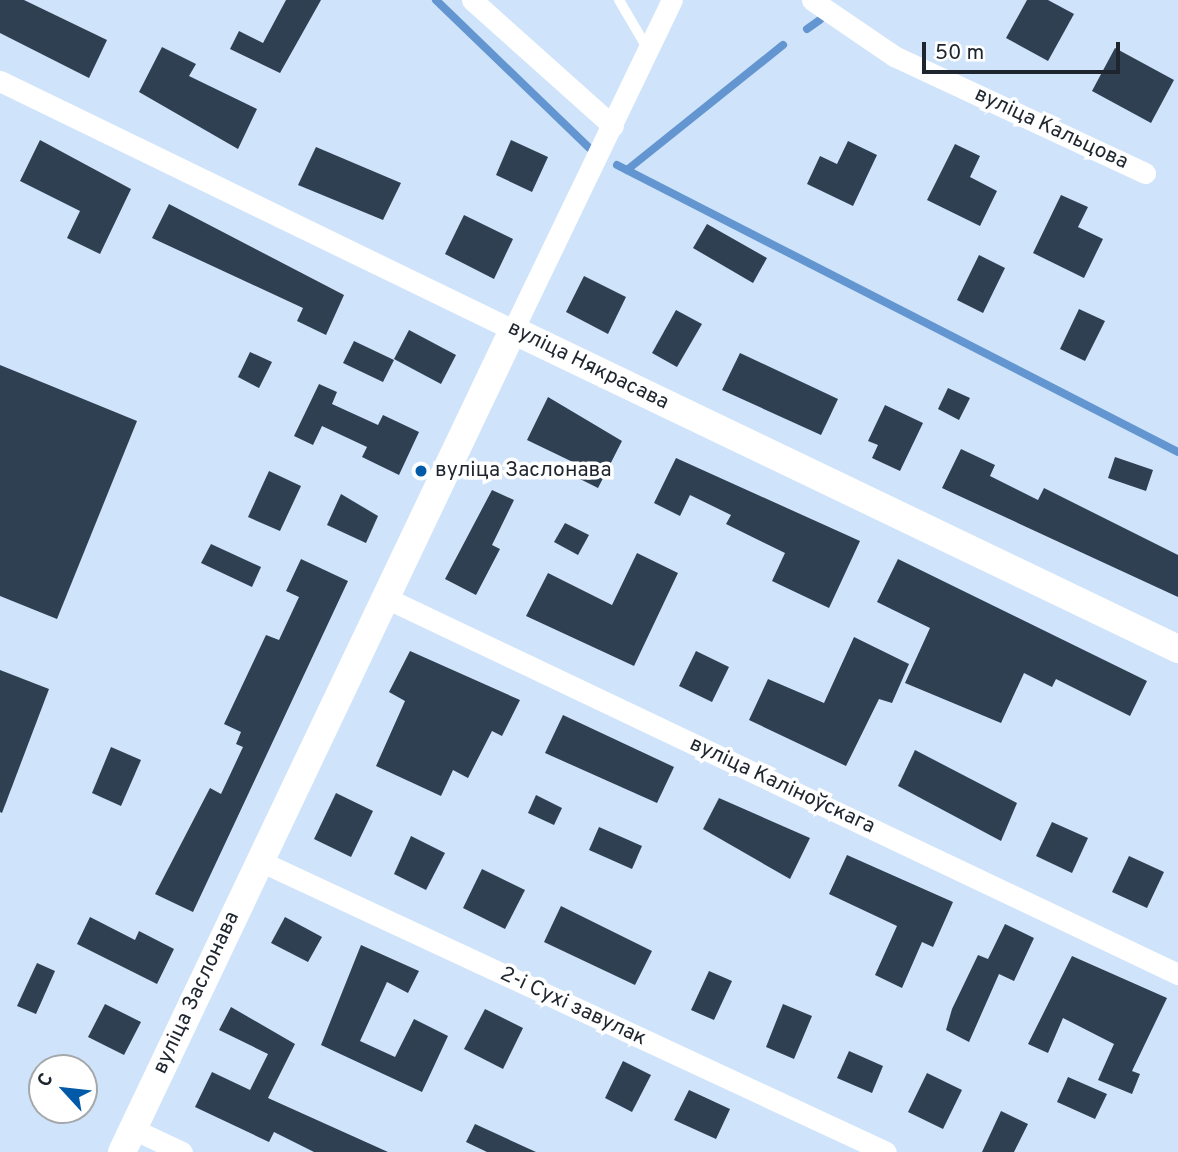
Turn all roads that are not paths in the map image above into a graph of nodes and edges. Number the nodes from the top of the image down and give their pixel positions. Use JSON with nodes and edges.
{"nodes":[{"id":1,"x":472,"y":0,"type":"edge"},
{"id":2,"x":618,"y":0,"type":"edge"},
{"id":3,"x":672,"y":0,"type":"edge"},
{"id":4,"x":812,"y":0,"type":"edge"},
{"id":5,"x":647,"y":48,"type":"junction"},
{"id":6,"x":0,"y":81,"type":"edge"},
{"id":7,"x":613,"y":126,"type":"junction"},
{"id":8,"x":1145,"y":173,"type":"dead end"},
{"id":9,"x":513,"y":330,"type":"junction"},
{"id":10,"x":386,"y":598,"type":"junction"},
{"id":11,"x":1178,"y":649,"type":"edge"},
{"id":12,"x":260,"y":861,"type":"junction"},
{"id":13,"x":1178,"y":974,"type":"edge"},
{"id":14,"x":127,"y":1141,"type":"edge"},
{"id":15,"x":182,"y":1152,"type":"edge"},
{"id":16,"x":886,"y":1152,"type":"edge"}],
"edges":[{"from":1,"to":7,"type":"street"},
{"from":2,"to":5,"type":"lane"},
{"from":3,"to":5,"type":"street","name":"вуліца Заслонава"},
{"from":4,"to":8,"type":"street","name":"вуліца Кальцова"},
{"from":5,"to":7,"type":"street","name":"вуліца Заслонава"},
{"from":6,"to":9,"type":"street","name":"вуліца Някрасава"},
{"from":7,"to":9,"type":"street","name":"вуліца Заслонава"},
{"from":9,"to":10,"type":"street","name":"вуліца Заслонава"},
{"from":9,"to":11,"type":"street","name":"вуліца Някрасава"},
{"from":10,"to":12,"type":"street","name":"вуліца Заслонава"},
{"from":10,"to":13,"type":"street","name":"вуліца Каліноўскага"},
{"from":12,"to":14,"type":"street","name":"вуліца Заслонава"},
{"from":12,"to":16,"type":"street","name":"2-і Сухі завулак"},
{"from":14,"to":15,"type":"street"}]}
